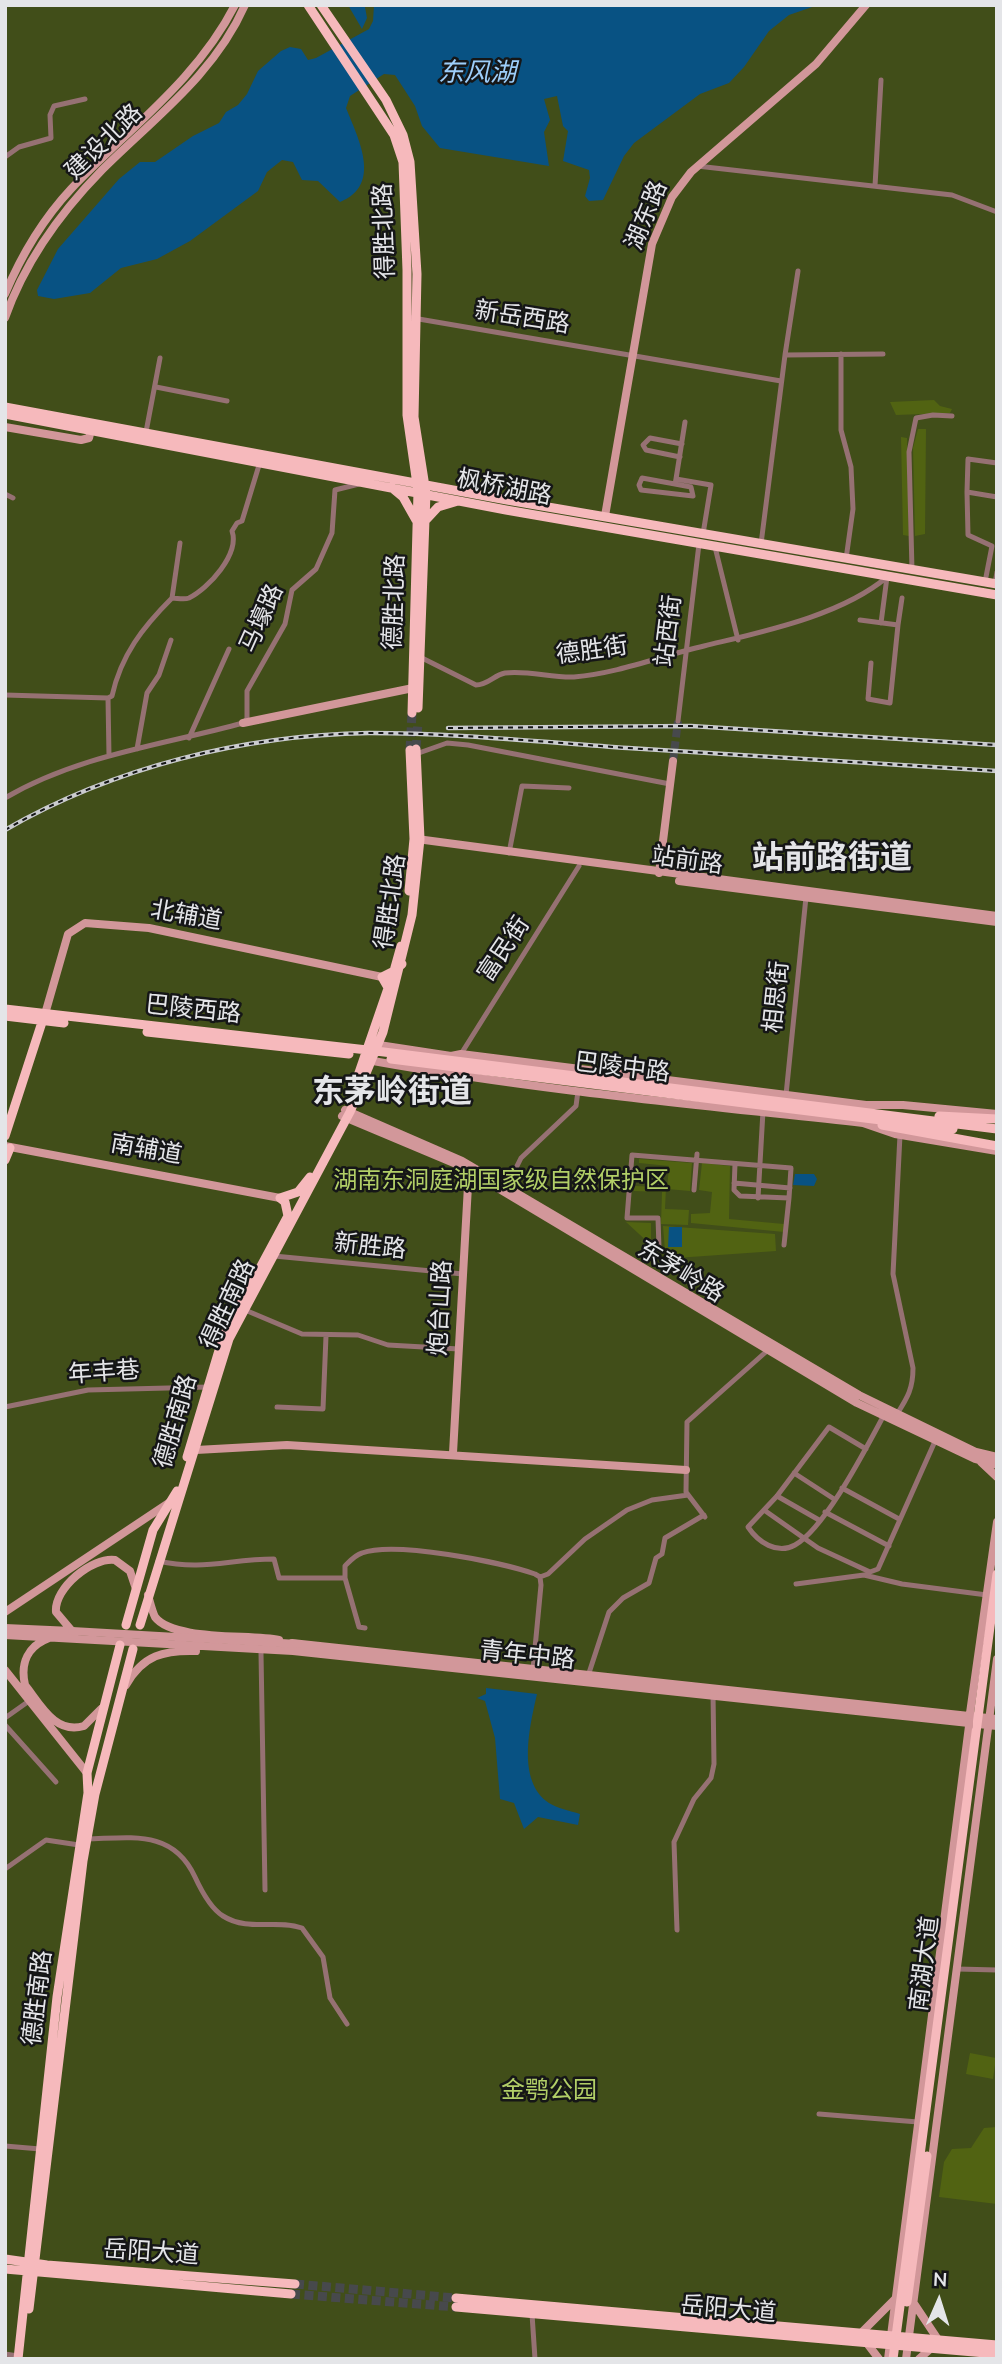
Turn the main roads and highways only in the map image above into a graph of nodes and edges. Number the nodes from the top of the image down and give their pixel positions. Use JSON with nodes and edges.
{"nodes":[{"id":1,"x":235,"y":5,"type":"edge"},
{"id":2,"x":245,"y":5,"type":"edge"},
{"id":3,"x":308,"y":5,"type":"edge"},
{"id":4,"x":321,"y":5,"type":"edge"},
{"id":5,"x":866,"y":5,"type":"edge"},
{"id":6,"x":5,"y":294,"type":"edge"},
{"id":7,"x":5,"y":318,"type":"edge"},
{"id":8,"x":412,"y":318,"type":"junction"},
{"id":9,"x":5,"y":407,"type":"edge"},
{"id":10,"x":5,"y":414,"type":"edge"},
{"id":11,"x":5,"y":427,"type":"edge"},
{"id":12,"x":91,"y":430,"type":"junction"},
{"id":13,"x":140,"y":433,"type":"junction"},
{"id":14,"x":390,"y":486,"type":"junction"},
{"id":15,"x":421,"y":488,"type":"junction"},
{"id":16,"x":460,"y":500,"type":"junction"},
{"id":17,"x":605,"y":516,"type":"junction"},
{"id":18,"x":421,"y":522,"type":"junction"},
{"id":19,"x":992,"y":583,"type":"edge"},
{"id":20,"x":997,"y":595,"type":"edge"},
{"id":21,"x":413,"y":688,"type":"junction"},
{"id":22,"x":243,"y":723,"type":"road end"},
{"id":23,"x":414,"y":751,"type":"tunnel mouth"},
{"id":24,"x":673,"y":761,"type":"tunnel mouth"},
{"id":25,"x":417,"y":842,"type":"junction"},
{"id":26,"x":659,"y":873,"type":"junction"},
{"id":27,"x":997,"y":916,"type":"edge"},
{"id":28,"x":997,"y":922,"type":"edge"},
{"id":29,"x":403,"y":964,"type":"junction"},
{"id":30,"x":394,"y":971,"type":"junction"},
{"id":31,"x":382,"y":977,"type":"junction"},
{"id":32,"x":389,"y":989,"type":"junction"},
{"id":33,"x":393,"y":1000,"type":"junction"},
{"id":34,"x":5,"y":1009,"type":"edge"},
{"id":35,"x":5,"y":1016,"type":"edge"},
{"id":36,"x":43,"y":1018,"type":"junction"},
{"id":37,"x":383,"y":1032,"type":"junction"},
{"id":38,"x":398,"y":1048,"type":"junction"},
{"id":39,"x":373,"y":1053,"type":"junction"},
{"id":40,"x":645,"y":1081,"type":"junction"},
{"id":41,"x":679,"y":1082,"type":"junction"},
{"id":42,"x":691,"y":1090,"type":"junction"},
{"id":43,"x":785,"y":1098,"type":"junction"},
{"id":44,"x":763,"y":1110,"type":"junction"},
{"id":45,"x":346,"y":1114,"type":"junction"},
{"id":46,"x":864,"y":1115,"type":"junction"},
{"id":47,"x":997,"y":1117,"type":"edge"},
{"id":48,"x":997,"y":1132,"type":"edge"},
{"id":49,"x":5,"y":1136,"type":"edge"},
{"id":50,"x":8,"y":1147,"type":"edge"},
{"id":51,"x":997,"y":1149,"type":"edge"},
{"id":52,"x":5,"y":1160,"type":"edge"},
{"id":53,"x":469,"y":1168,"type":"junction"},
{"id":54,"x":280,"y":1198,"type":"junction"},
{"id":55,"x":997,"y":1448,"type":"edge"},
{"id":56,"x":196,"y":1450,"type":"junction"},
{"id":57,"x":453,"y":1453,"type":"junction"},
{"id":58,"x":976,"y":1455,"type":"junction"},
{"id":59,"x":997,"y":1457,"type":"edge"},
{"id":60,"x":997,"y":1465,"type":"edge"},
{"id":61,"x":686,"y":1470,"type":"road end"},
{"id":62,"x":997,"y":1477,"type":"edge"},
{"id":63,"x":175,"y":1498,"type":"junction"},
{"id":64,"x":997,"y":1522,"type":"edge"},
{"id":65,"x":997,"y":1574,"type":"edge"},
{"id":66,"x":136,"y":1589,"type":"junction"},
{"id":67,"x":148,"y":1595,"type":"junction"},
{"id":68,"x":997,"y":1611,"type":"edge"},
{"id":69,"x":5,"y":1612,"type":"edge"},
{"id":70,"x":126,"y":1625,"type":"dead end"},
{"id":71,"x":140,"y":1625,"type":"dead end"},
{"id":72,"x":5,"y":1628,"type":"edge"},
{"id":73,"x":72,"y":1631,"type":"junction"},
{"id":74,"x":5,"y":1635,"type":"edge"},
{"id":75,"x":52,"y":1637,"type":"junction"},
{"id":76,"x":120,"y":1646,"type":"dead end"},
{"id":77,"x":133,"y":1648,"type":"dead end"},
{"id":78,"x":295,"y":1648,"type":"junction"},
{"id":79,"x":997,"y":1659,"type":"edge"},
{"id":80,"x":5,"y":1670,"type":"edge"},
{"id":81,"x":121,"y":1693,"type":"junction"},
{"id":82,"x":713,"y":1693,"type":"junction"},
{"id":83,"x":106,"y":1701,"type":"junction"},
{"id":84,"x":982,"y":1721,"type":"edge"},
{"id":85,"x":87,"y":1773,"type":"junction"},
{"id":86,"x":83,"y":1842,"type":"junction"},
{"id":87,"x":5,"y":2259,"type":"edge"},
{"id":88,"x":30,"y":2268,"type":"junction"},
{"id":89,"x":5,"y":2269,"type":"edge"},
{"id":90,"x":295,"y":2284,"type":"tunnel mouth"},
{"id":91,"x":906,"y":2292,"type":"junction"},
{"id":92,"x":291,"y":2294,"type":"tunnel mouth"},
{"id":93,"x":896,"y":2299,"type":"junction"},
{"id":94,"x":914,"y":2304,"type":"junction"},
{"id":95,"x":860,"y":2334,"type":"junction"},
{"id":96,"x":899,"y":2341,"type":"junction"},
{"id":97,"x":939,"y":2341,"type":"junction"},
{"id":98,"x":867,"y":2343,"type":"junction"},
{"id":99,"x":997,"y":2345,"type":"edge"},
{"id":100,"x":931,"y":2348,"type":"junction"},
{"id":101,"x":997,"y":2354,"type":"edge"},
{"id":102,"x":20,"y":2358,"type":"edge"},
{"id":103,"x":879,"y":2359,"type":"edge"},
{"id":104,"x":888,"y":2359,"type":"edge"},
{"id":105,"x":896,"y":2359,"type":"edge"},
{"id":106,"x":906,"y":2359,"type":"edge"},
{"id":107,"x":919,"y":2359,"type":"edge"}],
"edges":[{"from":1,"to":6,"type":"main road"},
{"from":2,"to":7,"type":"main road","name":"建设北路"},
{"from":3,"to":8,"type":"main road","name":"得胜北路"},
{"from":4,"to":8,"type":"main road","name":"得胜北路"},
{"from":5,"to":17,"type":"main road","name":"湖东路"},
{"from":8,"to":15,"type":"main road","name":"得胜北路"},
{"from":9,"to":13,"type":"main road","name":"枫桥湖路"},
{"from":10,"to":12,"type":"main road","name":"枫桥湖路"},
{"from":11,"to":12,"type":"main road"},
{"from":12,"to":13,"type":"main road","name":"枫桥湖路"},
{"from":13,"to":14,"type":"main road","name":"枫桥湖路"},
{"from":13,"to":15,"type":"main road","name":"枫桥湖路"},
{"from":14,"to":15,"type":"main road","name":"枫桥湖路"},
{"from":14,"to":18,"type":"main road"},
{"from":15,"to":16,"type":"main road","name":"枫桥湖路"},
{"from":15,"to":17,"type":"main road","name":"枫桥湖路"},
{"from":15,"to":18,"type":"main road","name":"德胜北路"},
{"from":16,"to":18,"type":"main road"},
{"from":16,"to":20,"type":"main road","name":"枫桥湖路"},
{"from":17,"to":19,"type":"main road","name":"枫桥湖路"},
{"from":18,"to":21,"type":"main road","name":"德胜北路"},
{"from":18,"to":21,"type":"main road","name":"德胜北路"},
{"from":21,"to":22,"type":"main road"},
{"from":23,"to":25,"type":"main road"},
{"from":24,"to":26,"type":"main road"},
{"from":25,"to":26,"type":"main road","name":"站前路"},
{"from":25,"to":28,"type":"main road","name":"站前路"},
{"from":25,"to":29,"type":"main road","name":"得胜北路"},
{"from":25,"to":30,"type":"main road"},
{"from":26,"to":27,"type":"main road","name":"站前路"},
{"from":29,"to":30,"type":"main road"},
{"from":29,"to":33,"type":"main road","name":"得胜北路"},
{"from":30,"to":31,"type":"main road"},
{"from":30,"to":32,"type":"main road","name":"得胜南路"},
{"from":31,"to":32,"type":"main road"},
{"from":31,"to":36,"type":"main road","name":"北辅道"},
{"from":32,"to":33,"type":"main road"},
{"from":32,"to":39,"type":"main road","name":"得胜南路"},
{"from":33,"to":37,"type":"main road","name":"得胜北路"},
{"from":34,"to":36,"type":"main road","name":"巴陵西路"},
{"from":35,"to":36,"type":"main road","name":"巴陵西路"},
{"from":36,"to":39,"type":"main road","name":"巴陵西路"},
{"from":36,"to":49,"type":"main road"},
{"from":37,"to":38,"type":"main road"},
{"from":37,"to":39,"type":"main road","name":"得胜北路"},
{"from":38,"to":39,"type":"main road"},
{"from":38,"to":40,"type":"main road"},
{"from":39,"to":40,"type":"main road","name":"巴陵中路"},
{"from":39,"to":44,"type":"main road","name":"巴陵中路"},
{"from":39,"to":45,"type":"main road","name":"得胜南路"},
{"from":40,"to":41,"type":"main road"},
{"from":40,"to":42,"type":"main road","name":"巴陵中路"},
{"from":41,"to":42,"type":"main road"},
{"from":41,"to":43,"type":"main road"},
{"from":42,"to":43,"type":"main road","name":"巴陵中路"},
{"from":43,"to":46,"type":"main road","name":"巴陵中路"},
{"from":43,"to":47,"type":"main road"},
{"from":44,"to":46,"type":"main road","name":"巴陵中路"},
{"from":44,"to":51,"type":"main road"},
{"from":45,"to":53,"type":"main road","name":"东茅岭路"},
{"from":45,"to":54,"type":"main road","name":"得胜南路"},
{"from":45,"to":56,"type":"main road","name":"得胜南路"},
{"from":46,"to":47,"type":"main road","name":"巴陵中路"},
{"from":46,"to":48,"type":"main road","name":"巴陵中路"},
{"from":46,"to":51,"type":"main road","name":"巴陵中路"},
{"from":50,"to":52,"type":"main road"},
{"from":50,"to":54,"type":"main road","name":"南辅道"},
{"from":53,"to":57,"type":"main road","name":"炮台山路"},
{"from":53,"to":58,"type":"main road","name":"东茅岭路"},
{"from":53,"to":58,"type":"main road","name":"东茅岭路"},
{"from":54,"to":63,"type":"main road","name":"德胜南路"},
{"from":55,"to":58,"type":"main road"},
{"from":56,"to":57,"type":"main road"},
{"from":56,"to":67,"type":"main road","name":"得胜南路"},
{"from":57,"to":61,"type":"main road"},
{"from":58,"to":59,"type":"main road","name":"东茅岭路"},
{"from":58,"to":60,"type":"main road","name":"东茅岭路"},
{"from":58,"to":62,"type":"main road"},
{"from":63,"to":66,"type":"main road","name":"德胜南路"},
{"from":63,"to":69,"type":"main road"},
{"from":64,"to":84,"type":"main road"},
{"from":65,"to":84,"type":"main road","name":"南湖大道"},
{"from":66,"to":70,"type":"main road","name":"德胜南路"},
{"from":66,"to":73,"type":"main road"},
{"from":67,"to":71,"type":"main road","name":"得胜南路"},
{"from":67,"to":78,"type":"main road"},
{"from":68,"to":84,"type":"main road","name":"南湖大道"},
{"from":72,"to":73,"type":"main road","name":"青年中路"},
{"from":73,"to":78,"type":"main road","name":"青年中路","bridge":true},
{"from":74,"to":75,"type":"main road","name":"青年中路"},
{"from":75,"to":78,"type":"main road","name":"青年中路"},
{"from":75,"to":83,"type":"main road"},
{"from":76,"to":83,"type":"main road","name":"德胜南路"},
{"from":77,"to":81,"type":"main road","name":"德胜南路"},
{"from":78,"to":81,"type":"main road"},
{"from":78,"to":82,"type":"main road","name":"青年中路"},
{"from":78,"to":82,"type":"main road","name":"青年中路"},
{"from":79,"to":84,"type":"main road"},
{"from":80,"to":85,"type":"main road"},
{"from":81,"to":86,"type":"main road","name":"德胜南路"},
{"from":82,"to":84,"type":"main road","name":"青年中路"},
{"from":83,"to":85,"type":"main road","name":"德胜南路"},
{"from":84,"to":91,"type":"main road","name":"南湖大道"},
{"from":84,"to":93,"type":"main road"},
{"from":84,"to":94,"type":"main road"},
{"from":85,"to":86,"type":"main road","name":"德胜南路"},
{"from":86,"to":88,"type":"main road","name":"德胜南路"},
{"from":86,"to":88,"type":"main road","name":"德胜南路"},
{"from":87,"to":88,"type":"main road","name":"岳阳大道"},
{"from":88,"to":89,"type":"main road","name":"岳阳大道"},
{"from":88,"to":90,"type":"main road","name":"岳阳大道"},
{"from":88,"to":92,"type":"main road","name":"岳阳大道"},
{"from":88,"to":102,"type":"main road","name":"德胜南路"},
{"from":91,"to":93,"type":"main road"},
{"from":91,"to":94,"type":"main road"},
{"from":91,"to":96,"type":"main road","name":"南湖大道"},
{"from":93,"to":95,"type":"main road"},
{"from":93,"to":96,"type":"main road"},
{"from":94,"to":96,"type":"main road"},
{"from":94,"to":97,"type":"main road"},
{"from":95,"to":96,"type":"main road","name":"岳阳大道"},
{"from":95,"to":98,"type":"main road"},
{"from":95,"to":98,"type":"main road","name":"岳阳大道"},
{"from":96,"to":97,"type":"main road","name":"岳阳大道"},
{"from":96,"to":98,"type":"main road","name":"岳阳大道"},
{"from":96,"to":100,"type":"main road","name":"岳阳大道"},
{"from":96,"to":104,"type":"main road"},
{"from":96,"to":105,"type":"main road","name":"南湖大道"},
{"from":96,"to":106,"type":"main road"},
{"from":97,"to":99,"type":"main road","name":"岳阳大道"},
{"from":97,"to":100,"type":"main road"},
{"from":98,"to":103,"type":"main road"},
{"from":100,"to":101,"type":"main road","name":"岳阳大道"},
{"from":100,"to":107,"type":"main road"}]}
